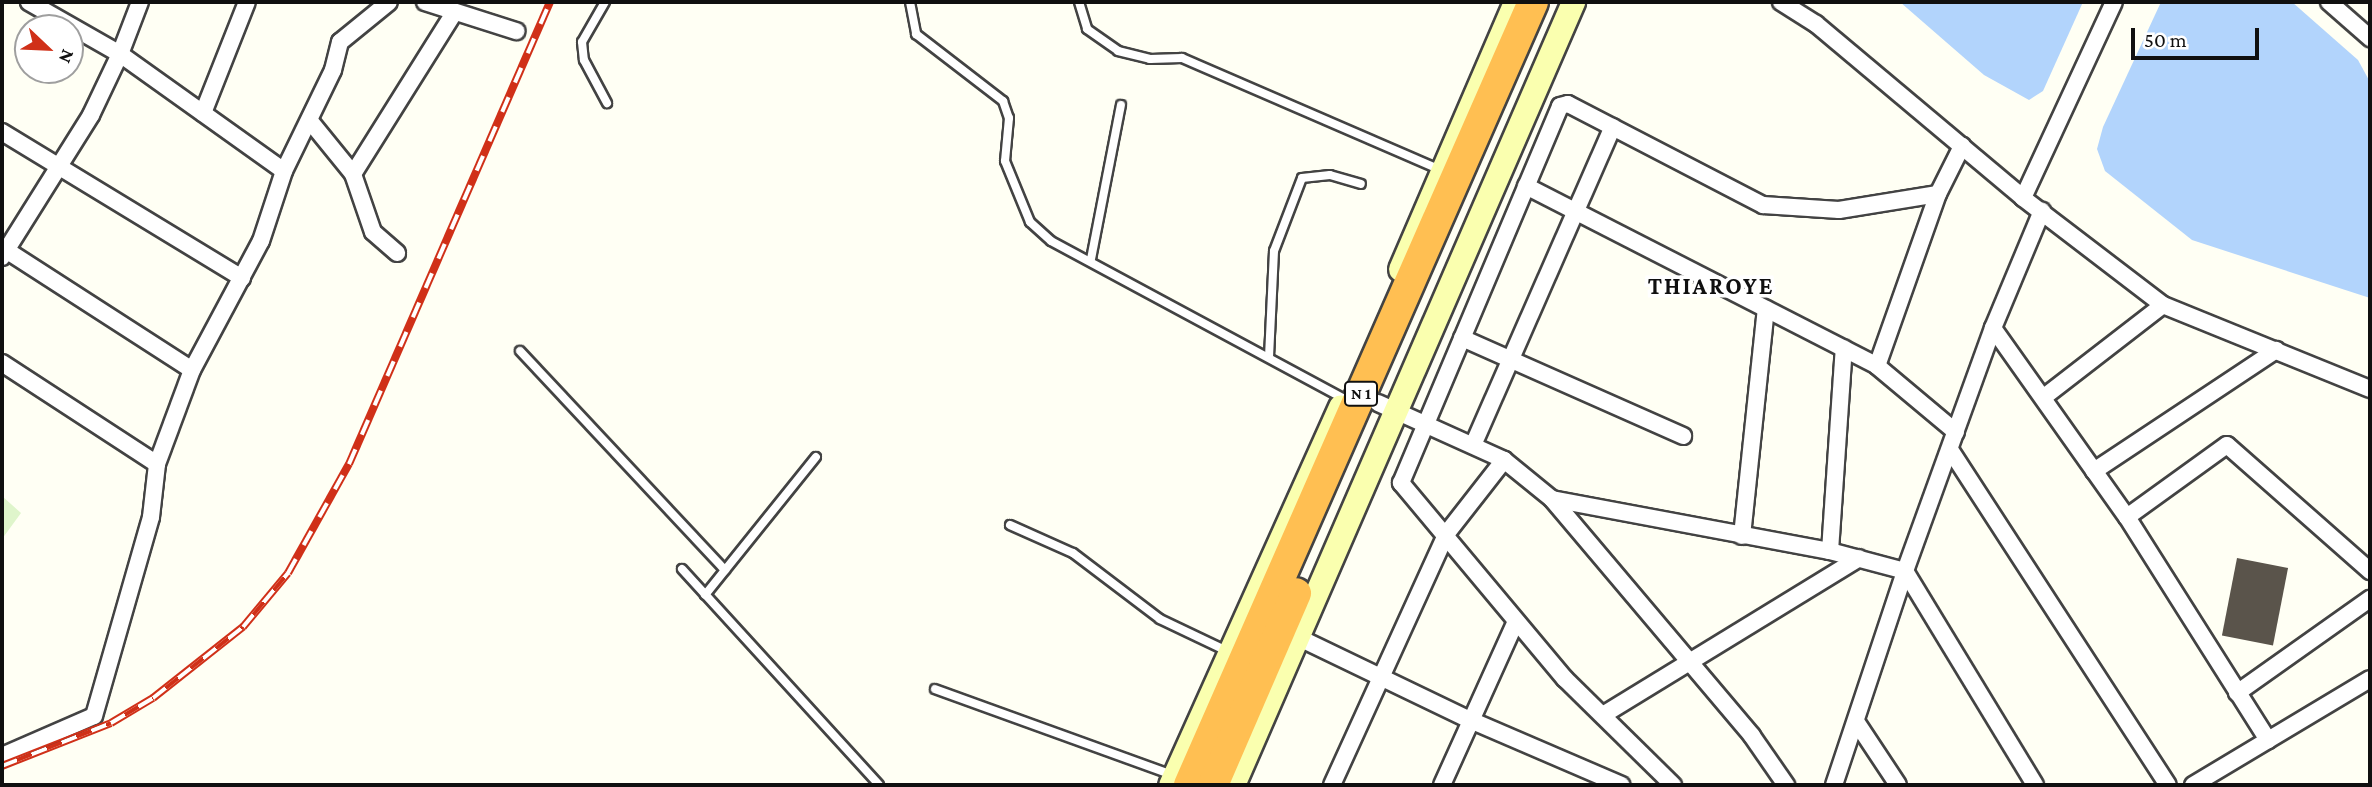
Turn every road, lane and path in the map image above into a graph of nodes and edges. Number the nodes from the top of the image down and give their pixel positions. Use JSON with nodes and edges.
{"nodes":[{"id":1,"x":29,"y":2,"type":"edge"},
{"id":2,"x":140,"y":2,"type":"edge"},
{"id":3,"x":247,"y":2,"type":"edge"},
{"id":4,"x":389,"y":2,"type":"edge"},
{"id":5,"x":425,"y":2,"type":"edge"},
{"id":6,"x":605,"y":2,"type":"edge"},
{"id":7,"x":910,"y":2,"type":"edge"},
{"id":8,"x":1079,"y":2,"type":"edge"},
{"id":9,"x":1515,"y":2,"type":"edge"},
{"id":10,"x":1533,"y":2,"type":"edge"},
{"id":11,"x":1555,"y":2,"type":"edge"},
{"id":12,"x":1573,"y":2,"type":"edge"},
{"id":13,"x":1781,"y":2,"type":"edge"},
{"id":14,"x":2114,"y":2,"type":"edge"},
{"id":15,"x":2329,"y":2,"type":"edge"},
{"id":16,"x":454,"y":13,"type":"junction"},
{"id":17,"x":516,"y":31,"type":"dead end"},
{"id":18,"x":2370,"y":38,"type":"edge"},
{"id":19,"x":120,"y":54,"type":"junction"},
{"id":20,"x":607,"y":103,"type":"dead end"},
{"id":21,"x":1121,"y":105,"type":"dead end"},
{"id":22,"x":203,"y":113,"type":"junction"},
{"id":23,"x":310,"y":121,"type":"junction"},
{"id":24,"x":1613,"y":127,"type":"junction"},
{"id":25,"x":2,"y":132,"type":"edge"},
{"id":26,"x":1962,"y":146,"type":"junction"},
{"id":27,"x":57,"y":166,"type":"junction"},
{"id":28,"x":284,"y":171,"type":"junction"},
{"id":29,"x":353,"y":174,"type":"junction"},
{"id":30,"x":1450,"y":174,"type":"junction"},
{"id":31,"x":1361,"y":184,"type":"dead end"},
{"id":32,"x":1526,"y":186,"type":"junction"},
{"id":33,"x":1938,"y":194,"type":"junction"},
{"id":34,"x":2022,"y":198,"type":"junction"},
{"id":35,"x":1578,"y":211,"type":"junction"},
{"id":36,"x":2042,"y":211,"type":"junction"},
{"id":37,"x":4,"y":253,"type":"edge"},
{"id":38,"x":397,"y":253,"type":"dead end"},
{"id":39,"x":1091,"y":259,"type":"junction"},
{"id":40,"x":242,"y":278,"type":"junction"},
{"id":41,"x":2163,"y":305,"type":"junction"},
{"id":42,"x":1766,"y":309,"type":"junction"},
{"id":43,"x":1993,"y":328,"type":"junction"},
{"id":44,"x":1462,"y":338,"type":"junction"},
{"id":45,"x":1844,"y":348,"type":"junction"},
{"id":46,"x":2276,"y":350,"type":"junction"},
{"id":47,"x":520,"y":351,"type":"dead end"},
{"id":48,"x":1269,"y":357,"type":"junction"},
{"id":49,"x":1511,"y":361,"type":"junction"},
{"id":50,"x":2,"y":363,"type":"edge"},
{"id":51,"x":1877,"y":366,"type":"junction"},
{"id":52,"x":192,"y":370,"type":"junction"},
{"id":53,"x":2370,"y":389,"type":"edge"},
{"id":54,"x":2043,"y":397,"type":"junction"},
{"id":55,"x":1368,"y":404,"type":"junction"},
{"id":56,"x":1423,"y":422,"type":"junction"},
{"id":57,"x":1955,"y":432,"type":"junction"},
{"id":58,"x":1683,"y":436,"type":"dead end"},
{"id":59,"x":1474,"y":443,"type":"junction"},
{"id":60,"x":1951,"y":451,"type":"junction"},
{"id":61,"x":816,"y":457,"type":"dead end"},
{"id":62,"x":1504,"y":460,"type":"junction"},
{"id":63,"x":157,"y":464,"type":"junction"},
{"id":64,"x":2094,"y":471,"type":"junction"},
{"id":65,"x":1552,"y":499,"type":"junction"},
{"id":66,"x":2127,"y":517,"type":"junction"},
{"id":67,"x":1010,"y":525,"type":"dead end"},
{"id":68,"x":1447,"y":533,"type":"junction"},
{"id":69,"x":1742,"y":536,"type":"junction"},
{"id":70,"x":1830,"y":551,"type":"junction"},
{"id":71,"x":1858,"y":558,"type":"junction"},
{"id":72,"x":682,"y":569,"type":"dead end"},
{"id":73,"x":725,"y":570,"type":"junction"},
{"id":74,"x":1905,"y":571,"type":"junction"},
{"id":75,"x":2370,"y":571,"type":"edge"},
{"id":76,"x":705,"y":595,"type":"junction"},
{"id":77,"x":2370,"y":599,"type":"edge"},
{"id":78,"x":1516,"y":621,"type":"junction"},
{"id":79,"x":1289,"y":632,"type":"junction"},
{"id":80,"x":1227,"y":651,"type":"junction"},
{"id":81,"x":1687,"y":664,"type":"junction"},
{"id":82,"x":1379,"y":676,"type":"junction"},
{"id":83,"x":2370,"y":679,"type":"edge"},
{"id":84,"x":935,"y":690,"type":"dead end"},
{"id":85,"x":2237,"y":693,"type":"junction"},
{"id":86,"x":1603,"y":715,"type":"junction"},
{"id":87,"x":1468,"y":719,"type":"junction"},
{"id":88,"x":1857,"y":723,"type":"junction"},
{"id":89,"x":2268,"y":740,"type":"junction"},
{"id":90,"x":2,"y":756,"type":"edge"},
{"id":91,"x":1188,"y":782,"type":"edge"},
{"id":92,"x":879,"y":785,"type":"edge"},
{"id":93,"x":1233,"y":785,"type":"edge"},
{"id":94,"x":1332,"y":785,"type":"edge"},
{"id":95,"x":1442,"y":785,"type":"edge"},
{"id":96,"x":1621,"y":785,"type":"edge"},
{"id":97,"x":1673,"y":785,"type":"edge"},
{"id":98,"x":1786,"y":785,"type":"edge"},
{"id":99,"x":1834,"y":785,"type":"edge"},
{"id":100,"x":1898,"y":785,"type":"edge"},
{"id":101,"x":2035,"y":785,"type":"edge"},
{"id":102,"x":2168,"y":785,"type":"edge"},
{"id":103,"x":2193,"y":785,"type":"edge"}],
"edges":[{"from":1,"to":19,"type":"street"},
{"from":2,"to":19,"type":"street"},
{"from":3,"to":22,"type":"street"},
{"from":4,"to":23,"type":"street"},
{"from":5,"to":16,"type":"street"},
{"from":6,"to":20,"type":"lane"},
{"from":7,"to":39,"type":"lane"},
{"from":8,"to":30,"type":"lane"},
{"from":9,"to":30,"type":"street"},
{"from":10,"to":30,"type":"highway","number":"N 1"},
{"from":11,"to":55,"type":"highway","number":"N 1"},
{"from":12,"to":55,"type":"street"},
{"from":13,"to":26,"type":"street"},
{"from":14,"to":34,"type":"street"},
{"from":15,"to":18,"type":"street"},
{"from":16,"to":17,"type":"street"},
{"from":16,"to":29,"type":"street"},
{"from":19,"to":22,"type":"street"},
{"from":19,"to":27,"type":"street"},
{"from":21,"to":39,"type":"lane"},
{"from":22,"to":28,"type":"street"},
{"from":23,"to":28,"type":"street"},
{"from":23,"to":29,"type":"street"},
{"from":24,"to":32,"type":"street"},
{"from":24,"to":33,"type":"street"},
{"from":24,"to":35,"type":"street"},
{"from":25,"to":27,"type":"street"},
{"from":26,"to":33,"type":"street"},
{"from":26,"to":34,"type":"street"},
{"from":27,"to":37,"type":"street"},
{"from":27,"to":40,"type":"street"},
{"from":28,"to":40,"type":"street"},
{"from":29,"to":38,"type":"street"},
{"from":30,"to":55,"type":"highway","number":"N 1"},
{"from":31,"to":48,"type":"lane"},
{"from":32,"to":35,"type":"street"},
{"from":32,"to":44,"type":"street"},
{"from":33,"to":51,"type":"street"},
{"from":34,"to":36,"type":"street"},
{"from":35,"to":42,"type":"street"},
{"from":35,"to":49,"type":"street"},
{"from":36,"to":41,"type":"street"},
{"from":36,"to":43,"type":"street"},
{"from":37,"to":52,"type":"street"},
{"from":39,"to":48,"type":"lane"},
{"from":40,"to":52,"type":"street"},
{"from":41,"to":46,"type":"street"},
{"from":41,"to":54,"type":"street"},
{"from":42,"to":45,"type":"street"},
{"from":42,"to":69,"type":"street"},
{"from":43,"to":54,"type":"street"},
{"from":43,"to":57,"type":"street"},
{"from":44,"to":49,"type":"street"},
{"from":44,"to":56,"type":"street"},
{"from":45,"to":51,"type":"street"},
{"from":45,"to":70,"type":"street"},
{"from":46,"to":53,"type":"street"},
{"from":46,"to":64,"type":"street"},
{"from":47,"to":73,"type":"lane"},
{"from":48,"to":55,"type":"lane"},
{"from":49,"to":58,"type":"street"},
{"from":49,"to":59,"type":"street"},
{"from":50,"to":63,"type":"street"},
{"from":51,"to":57,"type":"street"},
{"from":52,"to":63,"type":"street"},
{"from":54,"to":64,"type":"street"},
{"from":55,"to":56,"type":"street"},
{"from":55,"to":79,"type":"highway","number":"N 1"},
{"from":55,"to":80,"type":"street"},
{"from":55,"to":91,"type":"highway","number":"N 1"},
{"from":56,"to":59,"type":"street"},
{"from":56,"to":68,"type":"street"},
{"from":57,"to":60,"type":"street"},
{"from":59,"to":62,"type":"street"},
{"from":60,"to":74,"type":"street"},
{"from":60,"to":102,"type":"street"},
{"from":61,"to":73,"type":"lane"},
{"from":62,"to":65,"type":"street"},
{"from":62,"to":68,"type":"street"},
{"from":63,"to":90,"type":"street"},
{"from":64,"to":66,"type":"street"},
{"from":65,"to":69,"type":"street"},
{"from":65,"to":81,"type":"street"},
{"from":66,"to":75,"type":"street"},
{"from":66,"to":85,"type":"street"},
{"from":67,"to":80,"type":"lane"},
{"from":68,"to":78,"type":"street"},
{"from":68,"to":82,"type":"street"},
{"from":69,"to":70,"type":"street"},
{"from":70,"to":71,"type":"street"},
{"from":71,"to":74,"type":"street"},
{"from":71,"to":81,"type":"street"},
{"from":72,"to":76,"type":"lane"},
{"from":73,"to":76,"type":"lane"},
{"from":74,"to":88,"type":"street"},
{"from":74,"to":101,"type":"street"},
{"from":76,"to":92,"type":"lane"},
{"from":77,"to":85,"type":"street"},
{"from":78,"to":86,"type":"street"},
{"from":78,"to":87,"type":"street"},
{"from":79,"to":82,"type":"street"},
{"from":79,"to":91,"type":"highway","number":"N 1"},
{"from":79,"to":93,"type":"street"},
{"from":80,"to":91,"type":"street"},
{"from":81,"to":86,"type":"street"},
{"from":81,"to":98,"type":"street"},
{"from":82,"to":87,"type":"street"},
{"from":82,"to":94,"type":"street"},
{"from":83,"to":89,"type":"street"},
{"from":84,"to":91,"type":"lane"},
{"from":85,"to":89,"type":"street"},
{"from":86,"to":97,"type":"street"},
{"from":87,"to":95,"type":"street"},
{"from":87,"to":96,"type":"street"},
{"from":88,"to":99,"type":"street"},
{"from":88,"to":100,"type":"street"},
{"from":89,"to":103,"type":"street"}]}
